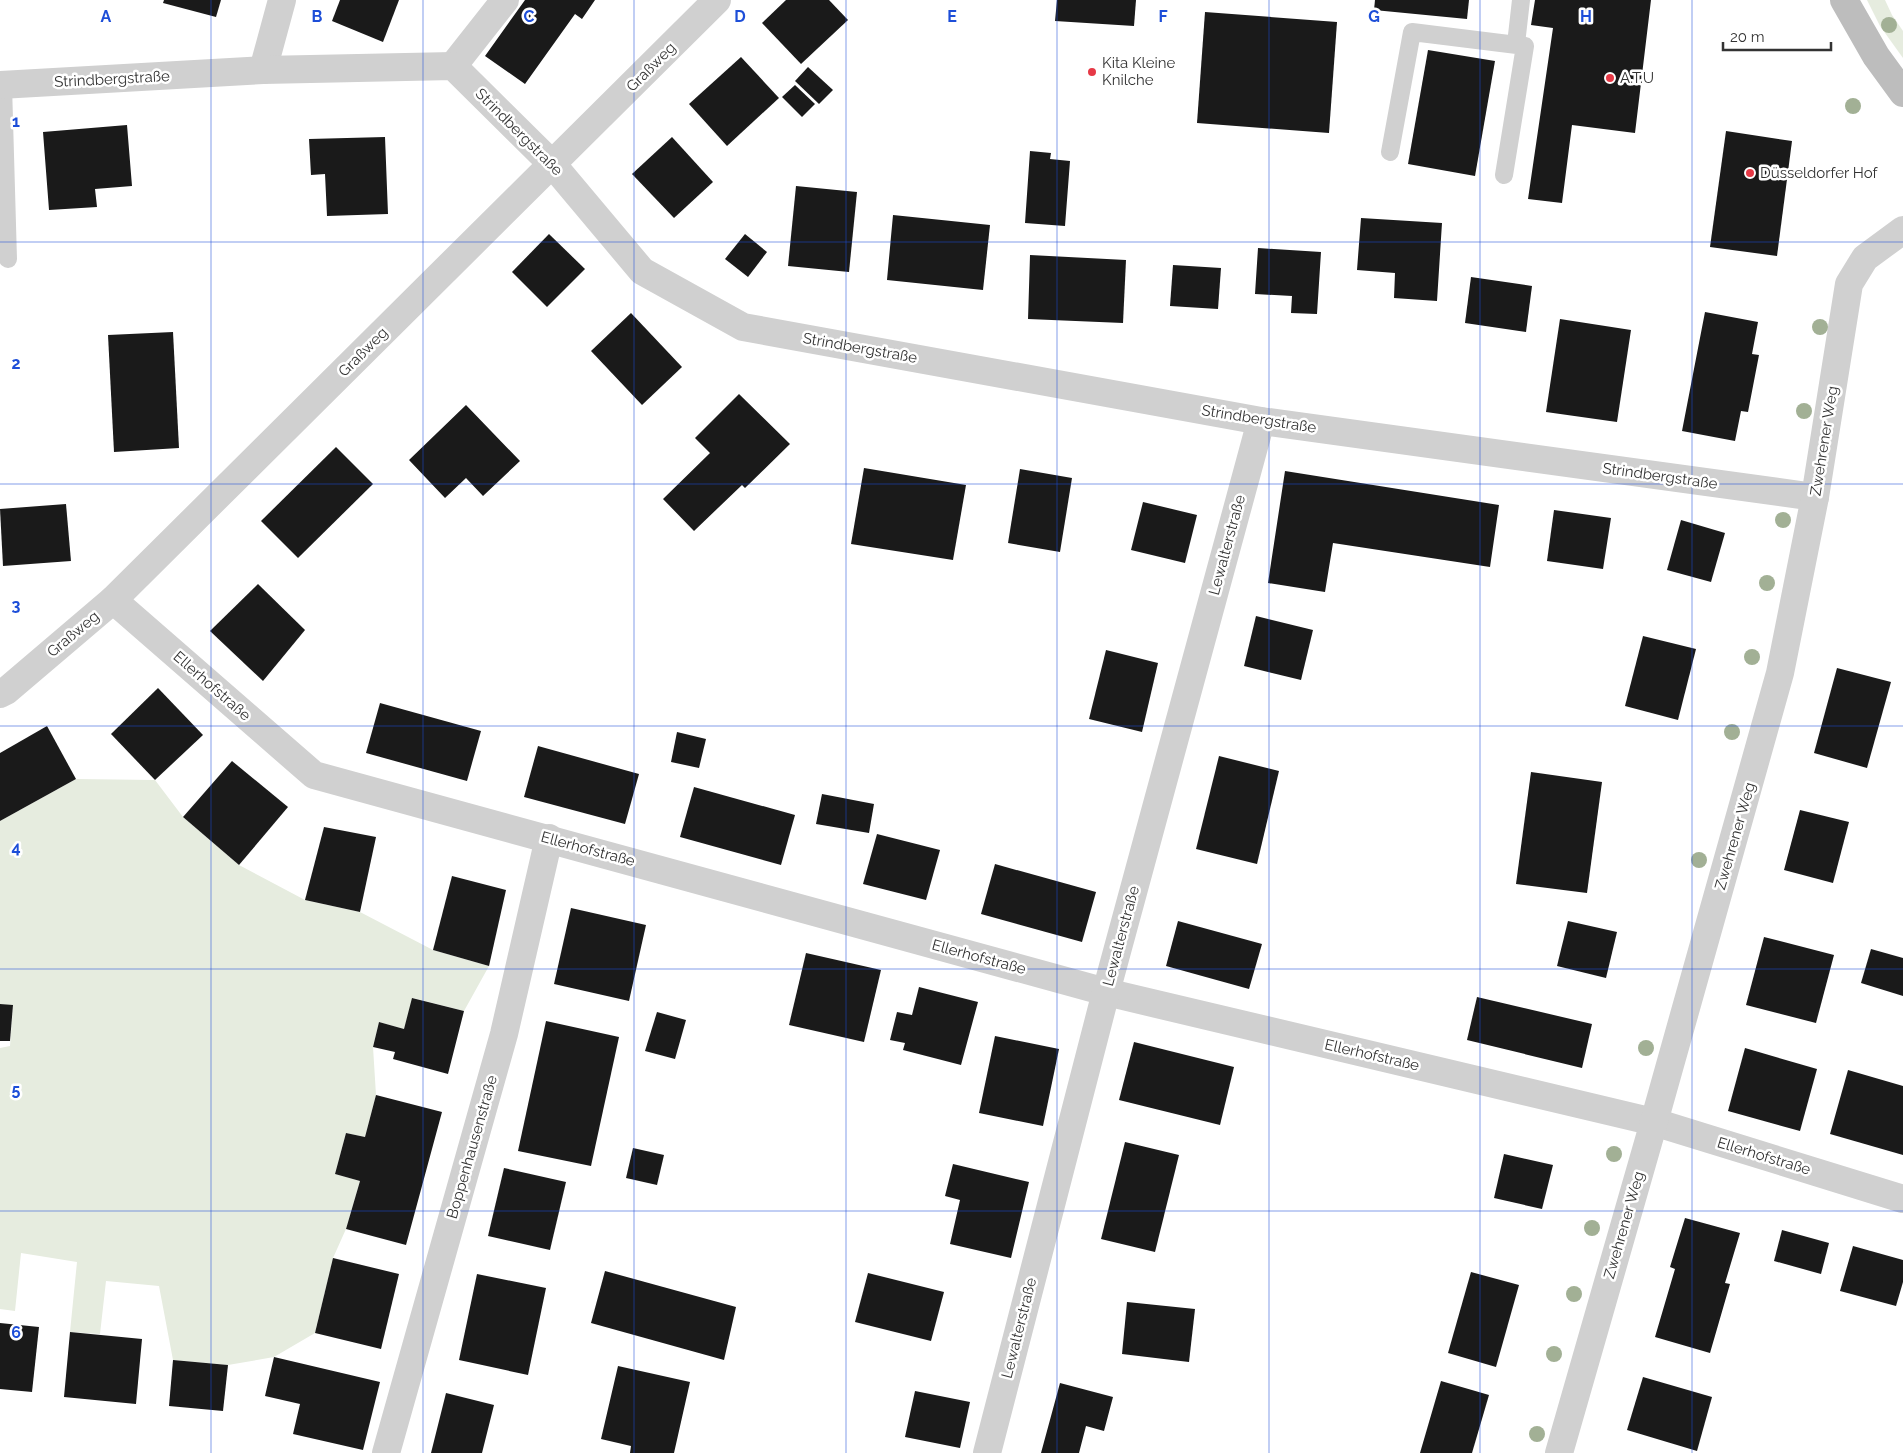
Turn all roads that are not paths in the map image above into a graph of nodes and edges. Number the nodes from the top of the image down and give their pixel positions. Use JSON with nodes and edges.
{"nodes":[{"id":1,"x":282,"y":0,"type":"edge"},
{"id":2,"x":505,"y":0,"type":"edge"},
{"id":3,"x":717,"y":0,"type":"edge"},
{"id":4,"x":1521,"y":0,"type":"edge"},
{"id":5,"x":1844,"y":0,"type":"edge"},
{"id":6,"x":1516,"y":44,"type":"junction"},
{"id":7,"x":453,"y":66,"type":"junction"},
{"id":8,"x":263,"y":70,"type":"junction"},
{"id":9,"x":2,"y":85,"type":"edge"},
{"id":10,"x":1903,"y":93,"type":"edge"},
{"id":11,"x":1390,"y":152,"type":"dead end"},
{"id":12,"x":553,"y":164,"type":"junction"},
{"id":13,"x":1504,"y":175,"type":"dead end"},
{"id":14,"x":1903,"y":230,"type":"edge"},
{"id":15,"x":8,"y":259,"type":"dead end"},
{"id":16,"x":1261,"y":421,"type":"junction"},
{"id":17,"x":1815,"y":498,"type":"junction"},
{"id":18,"x":113,"y":600,"type":"junction"},
{"id":19,"x":0,"y":694,"type":"edge"},
{"id":20,"x":549,"y":838,"type":"junction"},
{"id":21,"x":1106,"y":992,"type":"junction"},
{"id":22,"x":1654,"y":1122,"type":"junction"},
{"id":23,"x":1903,"y":1199,"type":"edge"},
{"id":24,"x":386,"y":1453,"type":"edge"},
{"id":25,"x":987,"y":1453,"type":"edge"},
{"id":26,"x":1559,"y":1453,"type":"edge"}],
"edges":[{"from":1,"to":8,"type":"street"},
{"from":2,"to":7,"type":"street"},
{"from":3,"to":12,"type":"street","name":"Graßweg"},
{"from":4,"to":6,"type":"lane"},
{"from":5,"to":10,"type":"main road"},
{"from":6,"to":11,"type":"lane"},
{"from":6,"to":13,"type":"lane"},
{"from":7,"to":8,"type":"street","name":"Strindbergstraße"},
{"from":7,"to":12,"type":"street","name":"Strindbergstraße"},
{"from":8,"to":9,"type":"street","name":"Strindbergstraße"},
{"from":9,"to":15,"type":"lane"},
{"from":12,"to":16,"type":"street","name":"Strindbergstraße"},
{"from":12,"to":18,"type":"street","name":"Graßweg"},
{"from":14,"to":17,"type":"street","name":"Zwehrener Weg"},
{"from":16,"to":17,"type":"street","name":"Strindbergstraße"},
{"from":16,"to":21,"type":"street","name":"Lewalterstraße"},
{"from":17,"to":22,"type":"street","name":"Zwehrener Weg"},
{"from":18,"to":19,"type":"street","name":"Graßweg"},
{"from":18,"to":20,"type":"street","name":"Ellerhofstraße"},
{"from":20,"to":21,"type":"street","name":"Ellerhofstraße"},
{"from":20,"to":24,"type":"street","name":"Boppenhausenstraße"},
{"from":21,"to":22,"type":"street","name":"Ellerhofstraße"},
{"from":21,"to":25,"type":"street","name":"Lewalterstraße"},
{"from":22,"to":23,"type":"street","name":"Ellerhofstraße"},
{"from":22,"to":26,"type":"street","name":"Zwehrener Weg"}]}
